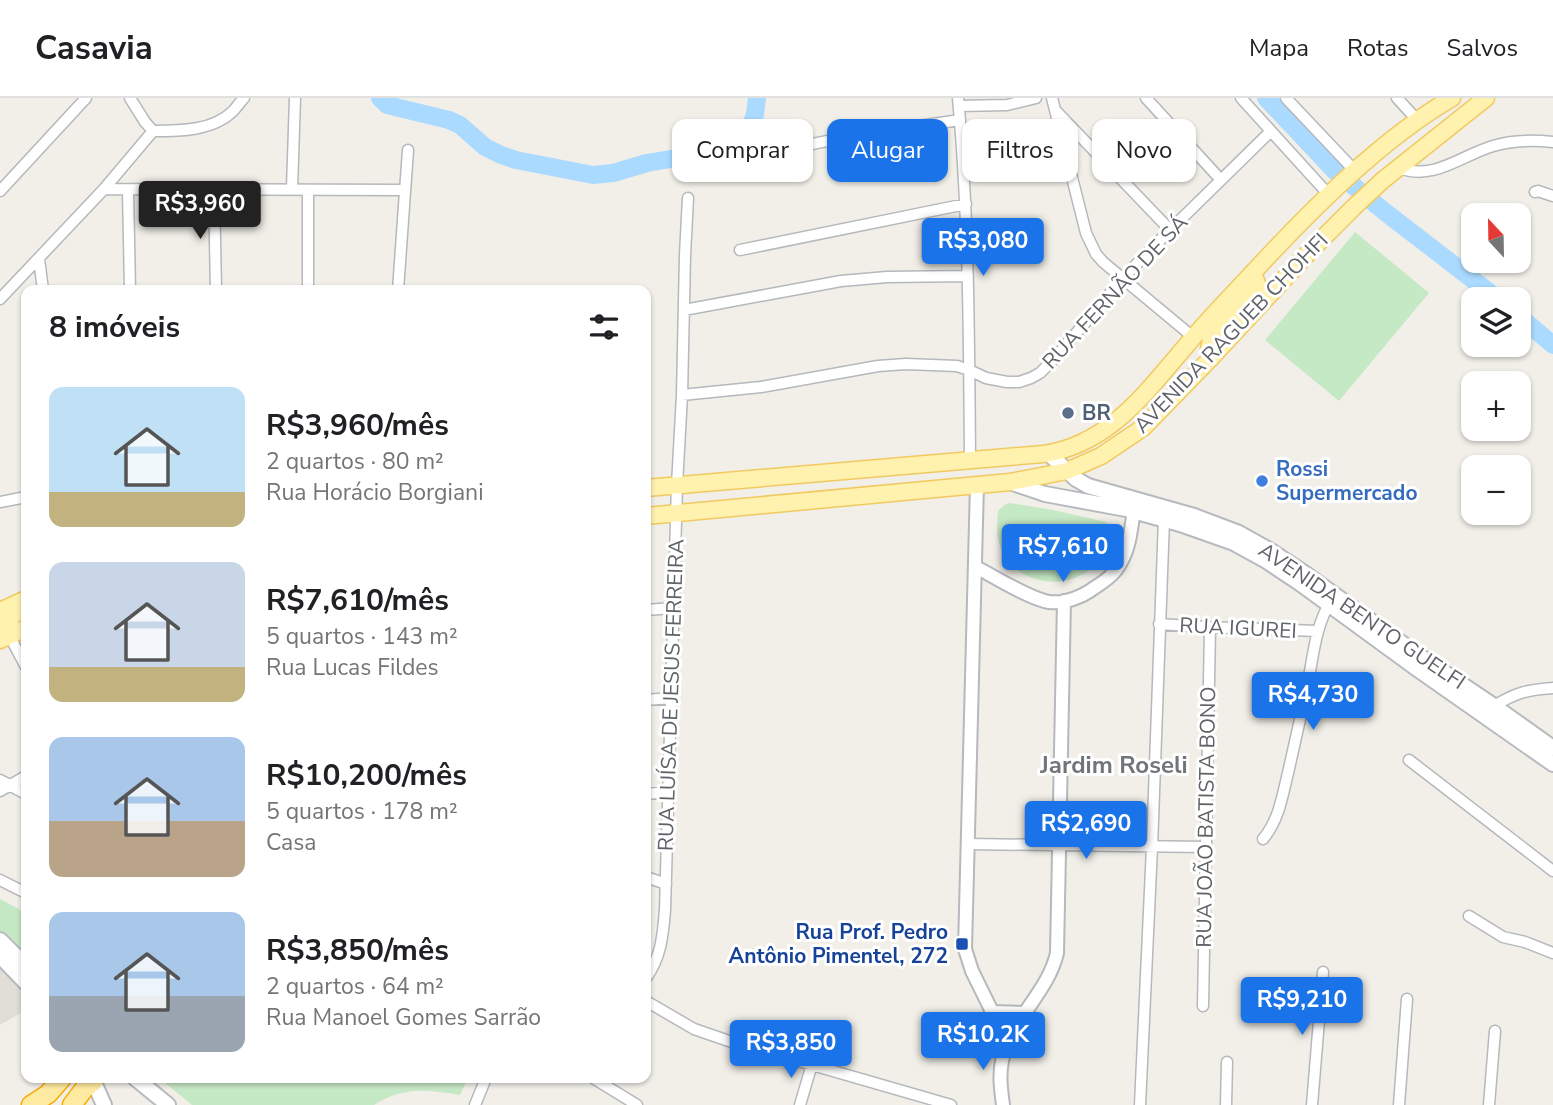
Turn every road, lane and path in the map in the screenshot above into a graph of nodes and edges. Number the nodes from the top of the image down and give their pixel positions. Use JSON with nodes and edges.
{"nodes":[{"id":1,"x":86,"y":98,"type":"edge"},
{"id":2,"x":130,"y":98,"type":"edge"},
{"id":3,"x":244,"y":98,"type":"edge"},
{"id":4,"x":295,"y":98,"type":"edge"},
{"id":5,"x":1036,"y":98,"type":"edge"},
{"id":6,"x":1052,"y":98,"type":"edge"},
{"id":7,"x":1146,"y":98,"type":"edge"},
{"id":8,"x":1241,"y":98,"type":"edge"},
{"id":9,"x":1286,"y":98,"type":"edge"},
{"id":10,"x":1397,"y":98,"type":"edge"},
{"id":11,"x":1452,"y":98,"type":"edge"},
{"id":12,"x":1486,"y":98,"type":"edge"},
{"id":13,"x":958,"y":102,"type":"edge"},
{"id":14,"x":1056,"y":111,"type":"junction"},
{"id":15,"x":960,"y":120,"type":"junction"},
{"id":16,"x":1418,"y":121,"type":"junction"},
{"id":17,"x":153,"y":131,"type":"junction"},
{"id":18,"x":1271,"y":131,"type":"junction"},
{"id":19,"x":1553,"y":142,"type":"edge"},
{"id":20,"x":813,"y":144,"type":"edge"},
{"id":21,"x":408,"y":150,"type":"dead end"},
{"id":22,"x":1399,"y":168,"type":"junction"},
{"id":23,"x":1353,"y":173,"type":"junction"},
{"id":24,"x":1221,"y":180,"type":"junction"},
{"id":25,"x":104,"y":189,"type":"junction"},
{"id":26,"x":292,"y":189,"type":"junction"},
{"id":27,"x":128,"y":190,"type":"junction"},
{"id":28,"x":308,"y":190,"type":"junction"},
{"id":29,"x":404,"y":190,"type":"junction"},
{"id":30,"x":0,"y":191,"type":"edge"},
{"id":31,"x":214,"y":191,"type":"junction"},
{"id":32,"x":1332,"y":192,"type":"junction"},
{"id":33,"x":1535,"y":192,"type":"dead end"},
{"id":34,"x":1553,"y":196,"type":"edge"},
{"id":35,"x":688,"y":198,"type":"dead end"},
{"id":36,"x":965,"y":204,"type":"junction"},
{"id":37,"x":1170,"y":230,"type":"junction"},
{"id":38,"x":740,"y":250,"type":"dead end"},
{"id":39,"x":39,"y":259,"type":"junction"},
{"id":40,"x":1253,"y":272,"type":"junction"},
{"id":41,"x":968,"y":276,"type":"junction"},
{"id":42,"x":1123,"y":278,"type":"junction"},
{"id":43,"x":42,"y":285,"type":"edge"},
{"id":44,"x":130,"y":285,"type":"edge"},
{"id":45,"x":216,"y":285,"type":"edge"},
{"id":46,"x":308,"y":285,"type":"edge"},
{"id":47,"x":398,"y":285,"type":"edge"},
{"id":48,"x":0,"y":299,"type":"edge"},
{"id":49,"x":684,"y":310,"type":"junction"},
{"id":50,"x":1193,"y":337,"type":"junction"},
{"id":51,"x":1210,"y":359,"type":"junction"},
{"id":52,"x":969,"y":370,"type":"junction"},
{"id":53,"x":682,"y":395,"type":"junction"},
{"id":54,"x":1046,"y":454,"type":"junction"},
{"id":55,"x":970,"y":460,"type":"junction"},
{"id":56,"x":1067,"y":471,"type":"junction"},
{"id":57,"x":1010,"y":482,"type":"junction"},
{"id":58,"x":977,"y":484,"type":"junction"},
{"id":59,"x":677,"y":485,"type":"junction"},
{"id":60,"x":651,"y":488,"type":"edge"},
{"id":61,"x":21,"y":498,"type":"edge"},
{"id":62,"x":0,"y":502,"type":"edge"},
{"id":63,"x":1132,"y":511,"type":"junction"},
{"id":64,"x":677,"y":513,"type":"junction"},
{"id":65,"x":651,"y":516,"type":"edge"},
{"id":66,"x":1164,"y":519,"type":"junction"},
{"id":67,"x":976,"y":567,"type":"junction"},
{"id":68,"x":1331,"y":600,"type":"junction"},
{"id":69,"x":1064,"y":601,"type":"junction"},
{"id":70,"x":21,"y":603,"type":"edge"},
{"id":71,"x":21,"y":606,"type":"edge"},
{"id":72,"x":673,"y":608,"type":"junction"},
{"id":73,"x":651,"y":610,"type":"edge"},
{"id":74,"x":0,"y":611,"type":"edge"},
{"id":75,"x":1159,"y":624,"type":"junction"},
{"id":76,"x":1210,"y":628,"type":"junction"},
{"id":77,"x":1318,"y":631,"type":"junction"},
{"id":78,"x":5,"y":637,"type":"edge"},
{"id":79,"x":21,"y":660,"type":"edge"},
{"id":80,"x":1553,"y":688,"type":"edge"},
{"id":81,"x":670,"y":698,"type":"junction"},
{"id":82,"x":651,"y":700,"type":"edge"},
{"id":83,"x":1494,"y":706,"type":"junction"},
{"id":84,"x":1553,"y":748,"type":"edge"},
{"id":85,"x":1409,"y":760,"type":"dead end"},
{"id":86,"x":1553,"y":764,"type":"edge"},
{"id":87,"x":5,"y":783,"type":"edge"},
{"id":88,"x":0,"y":791,"type":"edge"},
{"id":89,"x":21,"y":791,"type":"edge"},
{"id":90,"x":669,"y":792,"type":"junction"},
{"id":91,"x":651,"y":794,"type":"edge"},
{"id":92,"x":1263,"y":839,"type":"dead end"},
{"id":93,"x":967,"y":844,"type":"junction"},
{"id":94,"x":1060,"y":845,"type":"junction"},
{"id":95,"x":1152,"y":847,"type":"junction"},
{"id":96,"x":1205,"y":847,"type":"junction"},
{"id":97,"x":1553,"y":871,"type":"edge"},
{"id":98,"x":651,"y":879,"type":"edge"},
{"id":99,"x":0,"y":880,"type":"edge"},
{"id":100,"x":666,"y":884,"type":"junction"},
{"id":101,"x":21,"y":890,"type":"edge"},
{"id":102,"x":1469,"y":916,"type":"dead end"},
{"id":103,"x":0,"y":940,"type":"edge"},
{"id":104,"x":1553,"y":953,"type":"edge"},
{"id":105,"x":0,"y":956,"type":"edge"},
{"id":106,"x":21,"y":961,"type":"edge"},
{"id":107,"x":651,"y":969,"type":"edge"},
{"id":108,"x":1322,"y":972,"type":"dead end"},
{"id":109,"x":21,"y":977,"type":"edge"},
{"id":110,"x":1407,"y":999,"type":"dead end"},
{"id":111,"x":651,"y":1004,"type":"edge"},
{"id":112,"x":1202,"y":1006,"type":"dead end"},
{"id":113,"x":991,"y":1012,"type":"junction"},
{"id":114,"x":1026,"y":1013,"type":"junction"},
{"id":115,"x":1495,"y":1031,"type":"dead end"},
{"id":116,"x":1007,"y":1042,"type":"junction"},
{"id":117,"x":1227,"y":1062,"type":"dead end"},
{"id":118,"x":812,"y":1064,"type":"junction"},
{"id":119,"x":58,"y":1083,"type":"edge"},
{"id":120,"x":63,"y":1083,"type":"edge"},
{"id":121,"x":90,"y":1083,"type":"edge"},
{"id":122,"x":96,"y":1083,"type":"edge"},
{"id":123,"x":141,"y":1083,"type":"edge"},
{"id":124,"x":484,"y":1083,"type":"edge"},
{"id":125,"x":601,"y":1083,"type":"edge"},
{"id":126,"x":48,"y":1094,"type":"junction"},
{"id":127,"x":31,"y":1105,"type":"edge"},
{"id":128,"x":72,"y":1105,"type":"edge"},
{"id":129,"x":104,"y":1105,"type":"edge"},
{"id":130,"x":168,"y":1105,"type":"edge"},
{"id":131,"x":475,"y":1105,"type":"edge"},
{"id":132,"x":637,"y":1105,"type":"edge"},
{"id":133,"x":800,"y":1105,"type":"edge"},
{"id":134,"x":951,"y":1105,"type":"edge"},
{"id":135,"x":1003,"y":1105,"type":"edge"},
{"id":136,"x":1140,"y":1105,"type":"edge"},
{"id":137,"x":1226,"y":1105,"type":"edge"},
{"id":138,"x":1312,"y":1105,"type":"edge"},
{"id":139,"x":1399,"y":1105,"type":"edge"},
{"id":140,"x":1489,"y":1105,"type":"edge"}],
"edges":[{"from":1,"to":30,"type":"street"},
{"from":2,"to":17,"type":"street"},
{"from":3,"to":17,"type":"street"},
{"from":4,"to":26,"type":"street"},
{"from":5,"to":13,"type":"street"},
{"from":6,"to":14,"type":"street"},
{"from":7,"to":24,"type":"street"},
{"from":8,"to":18,"type":"street"},
{"from":9,"to":23,"type":"street"},
{"from":10,"to":16,"type":"street"},
{"from":11,"to":16,"type":"main road","name":"AVENIDA RAGUEB CHOHFI"},
{"from":12,"to":22,"type":"main road","name":"AVENIDA RAGUEB CHOHFI"},
{"from":13,"to":15,"type":"street"},
{"from":14,"to":37,"type":"street"},
{"from":14,"to":42,"type":"street"},
{"from":15,"to":20,"type":"street"},
{"from":15,"to":36,"type":"street"},
{"from":16,"to":23,"type":"main road","name":"AVENIDA RAGUEB CHOHFI"},
{"from":17,"to":25,"type":"street"},
{"from":18,"to":24,"type":"street","name":"RUA FERNÃO DE SÁ"},
{"from":18,"to":32,"type":"street"},
{"from":19,"to":22,"type":"street"},
{"from":21,"to":29,"type":"street"},
{"from":22,"to":51,"type":"main road","name":"AVENIDA RAGUEB CHOHFI"},
{"from":23,"to":32,"type":"main road","name":"AVENIDA RAGUEB CHOHFI"},
{"from":24,"to":37,"type":"street","name":"RUA FERNÃO DE SÁ"},
{"from":25,"to":27,"type":"street"},
{"from":25,"to":39,"type":"street"},
{"from":26,"to":28,"type":"street"},
{"from":26,"to":31,"type":"street"},
{"from":27,"to":31,"type":"street"},
{"from":27,"to":44,"type":"street"},
{"from":28,"to":29,"type":"street"},
{"from":28,"to":46,"type":"street"},
{"from":29,"to":47,"type":"street"},
{"from":31,"to":45,"type":"street"},
{"from":32,"to":40,"type":"main road","name":"AVENIDA RAGUEB CHOHFI"},
{"from":33,"to":34,"type":"street"},
{"from":35,"to":49,"type":"street","name":"RUA LUÍSA DE JESUS FERREIRA"},
{"from":36,"to":38,"type":"street"},
{"from":36,"to":41,"type":"street"},
{"from":37,"to":42,"type":"street","name":"RUA FERNÃO DE SÁ"},
{"from":39,"to":43,"type":"street"},
{"from":39,"to":48,"type":"street"},
{"from":40,"to":50,"type":"main road","name":"AVENIDA RAGUEB CHOHFI"},
{"from":40,"to":51,"type":"main road"},
{"from":41,"to":49,"type":"street"},
{"from":41,"to":52,"type":"street"},
{"from":42,"to":50,"type":"street"},
{"from":42,"to":52,"type":"street","name":"RUA FERNÃO DE SÁ"},
{"from":49,"to":53,"type":"street","name":"RUA LUÍSA DE JESUS FERREIRA"},
{"from":50,"to":54,"type":"main road","name":"AVENIDA RAGUEB CHOHFI"},
{"from":51,"to":56,"type":"main road","name":"AVENIDA RAGUEB CHOHFI"},
{"from":52,"to":53,"type":"street","name":"RUA FERNÃO DE SÁ"},
{"from":52,"to":55,"type":"street"},
{"from":53,"to":59,"type":"street","name":"RUA LUÍSA DE JESUS FERREIRA"},
{"from":54,"to":55,"type":"main road","name":"AVENIDA RAGUEB CHOHFI"},
{"from":54,"to":56,"type":"main road","name":"AVENIDA BENTO GUELFI"},
{"from":54,"to":58,"type":"main road"},
{"from":55,"to":59,"type":"main road","name":"AVENIDA RAGUEB CHOHFI"},
{"from":56,"to":57,"type":"main road","name":"AVENIDA RAGUEB CHOHFI"},
{"from":56,"to":63,"type":"main road","name":"AVENIDA BENTO GUELFI"},
{"from":57,"to":58,"type":"main road","name":"AVENIDA RAGUEB CHOHFI"},
{"from":57,"to":63,"type":"main road","name":"AVENIDA BENTO GUELFI"},
{"from":58,"to":64,"type":"main road","name":"AVENIDA RAGUEB CHOHFI"},
{"from":58,"to":67,"type":"street"},
{"from":59,"to":60,"type":"main road","name":"AVENIDA RAGUEB CHOHFI"},
{"from":59,"to":64,"type":"street","name":"RUA LUÍSA DE JESUS FERREIRA"},
{"from":61,"to":62,"type":"street"},
{"from":63,"to":66,"type":"main road","name":"AVENIDA BENTO GUELFI"},
{"from":63,"to":68,"type":"main road","name":"AVENIDA BENTO GUELFI"},
{"from":63,"to":69,"type":"street"},
{"from":64,"to":65,"type":"main road","name":"AVENIDA RAGUEB CHOHFI"},
{"from":64,"to":72,"type":"street","name":"RUA LUÍSA DE JESUS FERREIRA"},
{"from":66,"to":68,"type":"main road","name":"AVENIDA BENTO GUELFI"},
{"from":66,"to":75,"type":"street"},
{"from":67,"to":69,"type":"street"},
{"from":67,"to":93,"type":"street"},
{"from":68,"to":77,"type":"street"},
{"from":68,"to":83,"type":"main road","name":"AVENIDA BENTO GUELFI"},
{"from":68,"to":86,"type":"main road","name":"AVENIDA BENTO GUELFI"},
{"from":69,"to":94,"type":"street"},
{"from":70,"to":74,"type":"main road"},
{"from":71,"to":78,"type":"main road"},
{"from":72,"to":73,"type":"street"},
{"from":72,"to":81,"type":"street","name":"RUA LUÍSA DE JESUS FERREIRA"},
{"from":75,"to":76,"type":"street","name":"RUA IGUREI"},
{"from":75,"to":95,"type":"street"},
{"from":76,"to":77,"type":"street","name":"RUA IGUREI"},
{"from":76,"to":96,"type":"street","name":"RUA JOÃO BATISTA BONO"},
{"from":77,"to":92,"type":"street"},
{"from":78,"to":79,"type":"street"},
{"from":80,"to":83,"type":"street"},
{"from":81,"to":82,"type":"street"},
{"from":81,"to":90,"type":"street","name":"RUA LUÍSA DE JESUS FERREIRA"},
{"from":83,"to":84,"type":"main road","name":"AVENIDA BENTO GUELFI"},
{"from":85,"to":97,"type":"street"},
{"from":87,"to":88,"type":"street"},
{"from":87,"to":89,"type":"street"},
{"from":90,"to":91,"type":"street"},
{"from":90,"to":100,"type":"street","name":"RUA LUÍSA DE JESUS FERREIRA"},
{"from":93,"to":94,"type":"street"},
{"from":93,"to":113,"type":"street"},
{"from":94,"to":95,"type":"street"},
{"from":94,"to":114,"type":"street"},
{"from":95,"to":96,"type":"street"},
{"from":95,"to":136,"type":"street"},
{"from":96,"to":112,"type":"street","name":"RUA JOÃO BATISTA BONO"},
{"from":98,"to":100,"type":"street","name":"RUA LUÍSA DE JESUS FERREIRA"},
{"from":99,"to":101,"type":"street"},
{"from":100,"to":107,"type":"street"},
{"from":102,"to":104,"type":"street"},
{"from":103,"to":106,"type":"main road"},
{"from":105,"to":109,"type":"main road"},
{"from":108,"to":138,"type":"street"},
{"from":110,"to":139,"type":"street"},
{"from":111,"to":118,"type":"street"},
{"from":113,"to":114,"type":"street"},
{"from":113,"to":116,"type":"street"},
{"from":114,"to":116,"type":"street"},
{"from":115,"to":140,"type":"street"},
{"from":116,"to":135,"type":"street"},
{"from":117,"to":137,"type":"street"},
{"from":118,"to":133,"type":"street"},
{"from":118,"to":134,"type":"street"},
{"from":119,"to":126,"type":"highway"},
{"from":120,"to":126,"type":"highway"},
{"from":121,"to":128,"type":"highway"},
{"from":122,"to":129,"type":"main road"},
{"from":123,"to":130,"type":"main road"},
{"from":124,"to":131,"type":"street"},
{"from":125,"to":132,"type":"street"},
{"from":126,"to":127,"type":"highway"}]}
